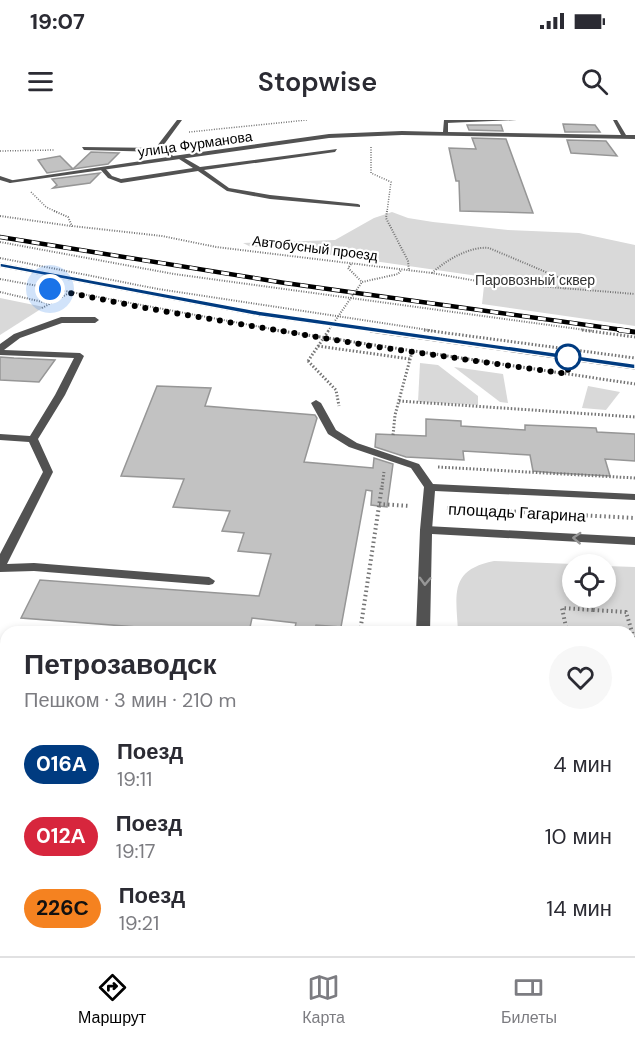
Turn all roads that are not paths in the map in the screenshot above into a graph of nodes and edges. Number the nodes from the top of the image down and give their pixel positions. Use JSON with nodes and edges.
{"nodes":[{"id":1,"x":180,"y":120,"type":"edge"},
{"id":2,"x":446,"y":120,"type":"edge"},
{"id":3,"x":515,"y":120,"type":"edge"},
{"id":4,"x":615,"y":120,"type":"edge"},
{"id":5,"x":445,"y":134,"type":"junction"},
{"id":6,"x":624,"y":136,"type":"junction"},
{"id":7,"x":635,"y":137,"type":"edge"},
{"id":8,"x":84,"y":148,"type":"dead end"},
{"id":9,"x":162,"y":150,"type":"junction"},
{"id":10,"x":336,"y":150,"type":"dead end"},
{"id":11,"x":181,"y":158,"type":"junction"},
{"id":12,"x":173,"y":159,"type":"junction"},
{"id":13,"x":104,"y":169,"type":"junction"},
{"id":14,"x":199,"y":169,"type":"junction"},
{"id":15,"x":0,"y":178,"type":"edge"},
{"id":16,"x":358,"y":206,"type":"dead end"},
{"id":17,"x":95,"y":320,"type":"dead end"},
{"id":18,"x":0,"y":350,"type":"edge"},
{"id":19,"x":316,"y":402,"type":"dead end"},
{"id":20,"x":0,"y":437,"type":"edge"},
{"id":21,"x":33,"y":439,"type":"junction"},
{"id":22,"x":430,"y":487,"type":"junction"},
{"id":23,"x":635,"y":497,"type":"edge"},
{"id":24,"x":426,"y":530,"type":"junction"},
{"id":25,"x":635,"y":541,"type":"edge"},
{"id":26,"x":0,"y":567,"type":"edge"},
{"id":27,"x":209,"y":581,"type":"dead end"},
{"id":28,"x":423,"y":626,"type":"edge"}],
"edges":[{"from":1,"to":9,"type":"street"},
{"from":2,"to":3,"type":"street"},
{"from":2,"to":5,"type":"street"},
{"from":4,"to":6,"type":"street"},
{"from":5,"to":6,"type":"street","name":"улица Фурманова"},
{"from":5,"to":11,"type":"street","name":"улица Фурманова"},
{"from":6,"to":7,"type":"street","name":"улица Фурманова"},
{"from":8,"to":9,"type":"street"},
{"from":9,"to":12,"type":"street"},
{"from":10,"to":14,"type":"street"},
{"from":11,"to":12,"type":"street","name":"улица Фурманова"},
{"from":11,"to":14,"type":"street"},
{"from":12,"to":13,"type":"street","name":"улица Фурманова"},
{"from":13,"to":14,"type":"street"},
{"from":13,"to":15,"type":"street","name":"улица Фурманова"},
{"from":14,"to":16,"type":"street"},
{"from":17,"to":18,"type":"street"},
{"from":18,"to":21,"type":"street"},
{"from":19,"to":22,"type":"street"},
{"from":20,"to":21,"type":"street"},
{"from":21,"to":26,"type":"street"},
{"from":22,"to":23,"type":"street"},
{"from":22,"to":24,"type":"street"},
{"from":25,"to":24,"type":"street","name":"площадь Гагарина","one_way":true},
{"from":24,"to":28,"type":"street","name":"площадь Гагарина","one_way":true},
{"from":26,"to":27,"type":"street"}]}
